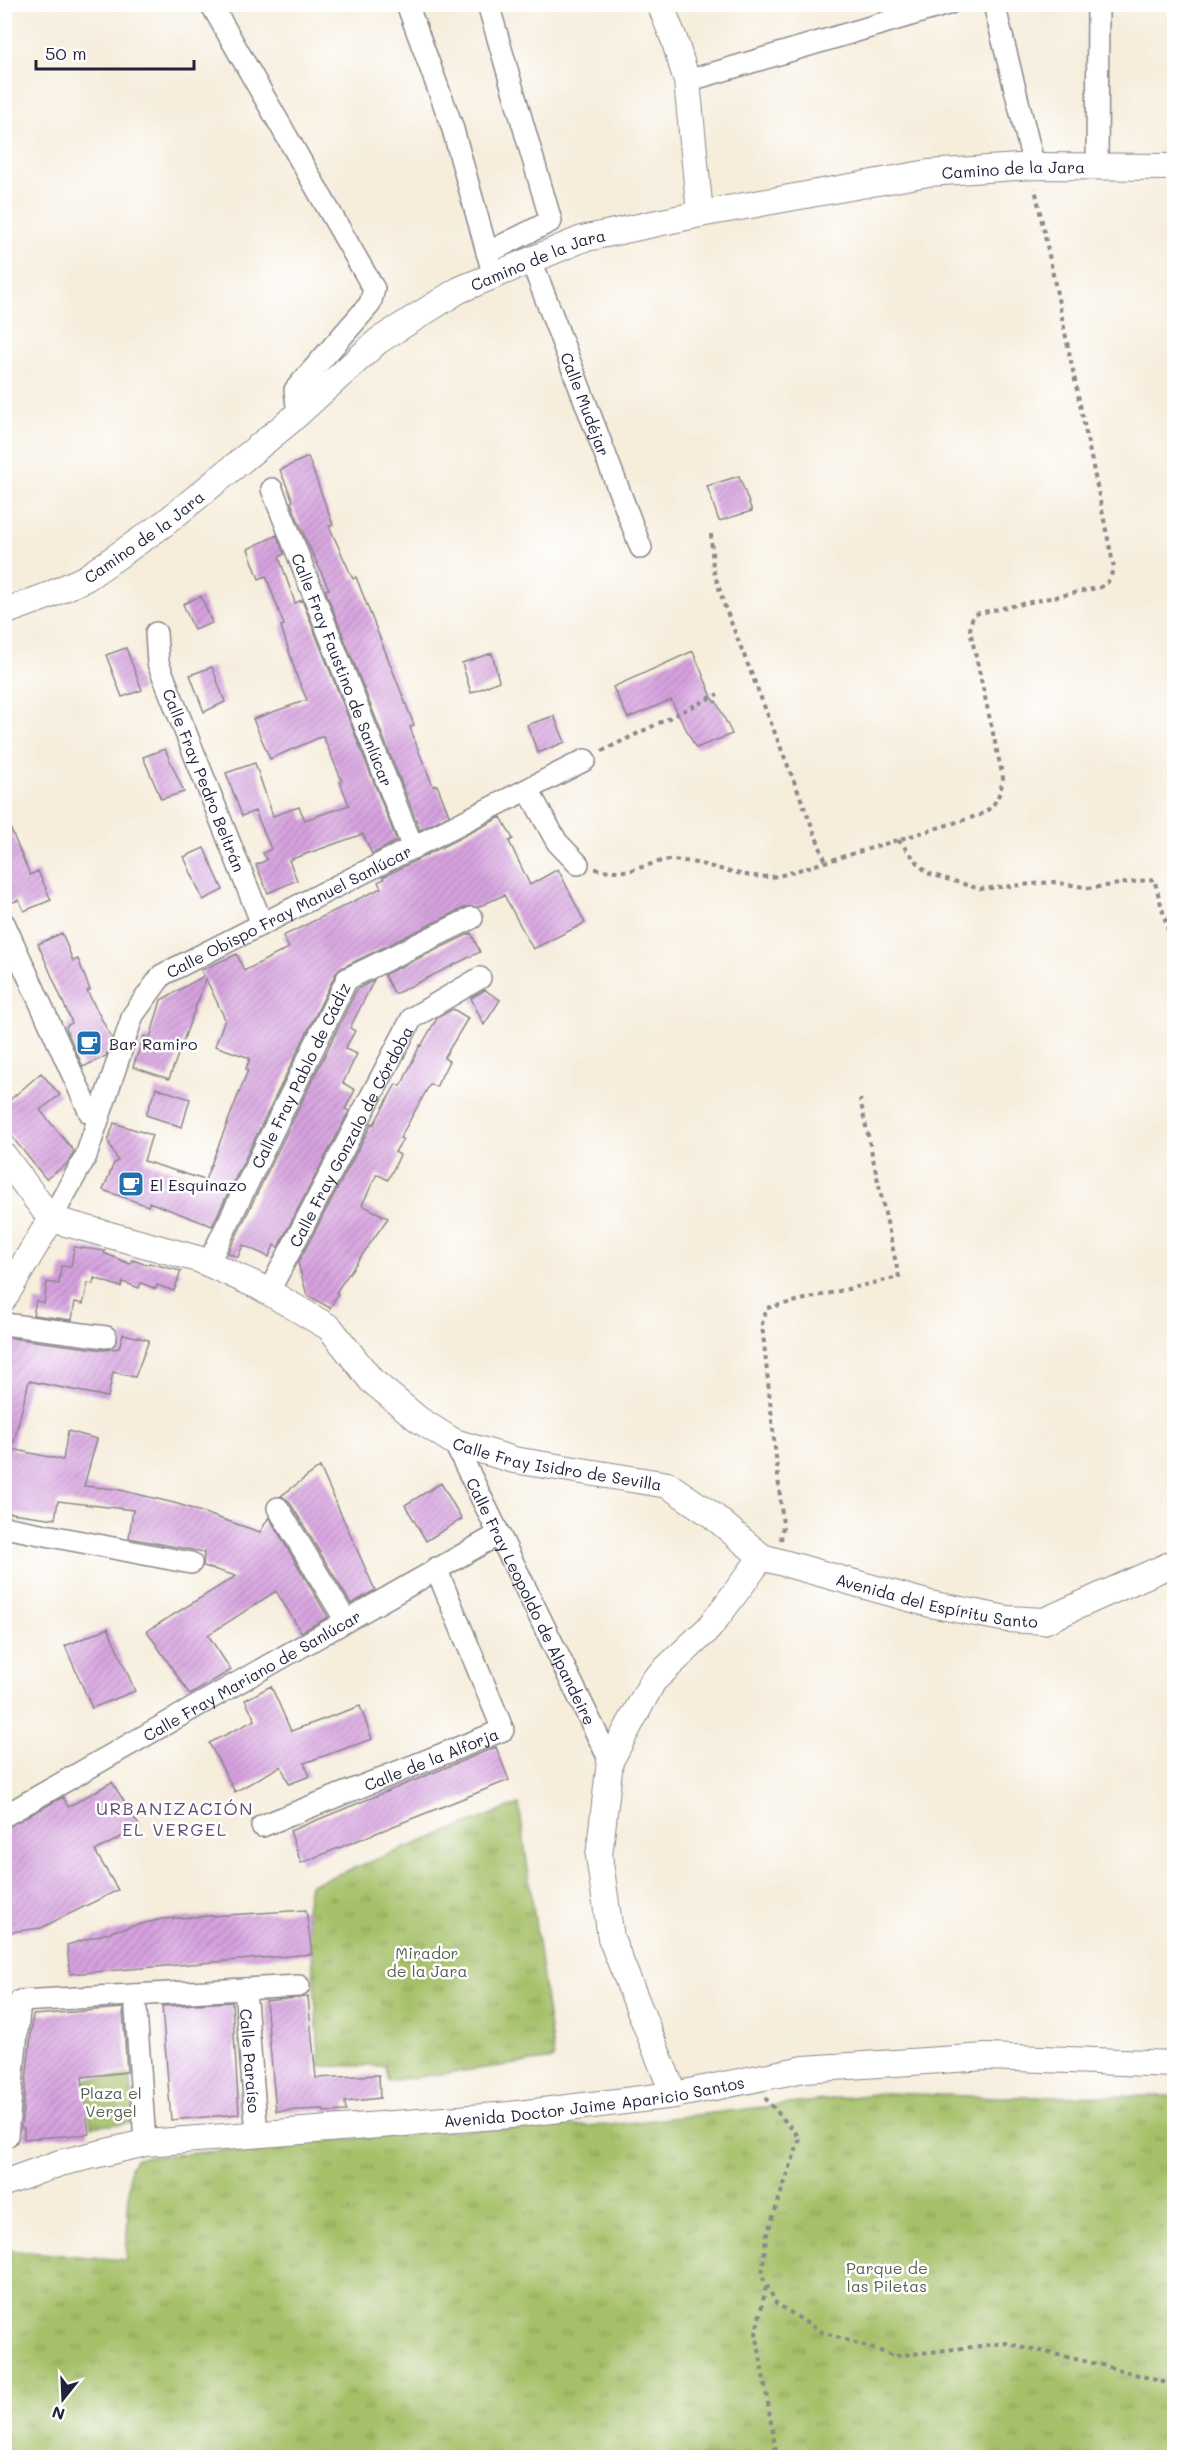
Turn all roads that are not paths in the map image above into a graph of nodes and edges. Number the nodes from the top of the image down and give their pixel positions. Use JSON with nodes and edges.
{"nodes":[{"id":1,"x":211,"y":4,"type":"edge"},
{"id":2,"x":406,"y":4,"type":"edge"},
{"id":3,"x":488,"y":4,"type":"edge"},
{"id":4,"x":660,"y":4,"type":"edge"},
{"id":5,"x":948,"y":4,"type":"edge"},
{"id":6,"x":994,"y":4,"type":"edge"},
{"id":7,"x":1098,"y":6,"type":"edge"},
{"id":8,"x":687,"y":81,"type":"junction"},
{"id":9,"x":1034,"y":166,"type":"junction"},
{"id":10,"x":1097,"y":167,"type":"junction"},
{"id":11,"x":1174,"y":167,"type":"edge"},
{"id":12,"x":700,"y":214,"type":"junction"},
{"id":13,"x":531,"y":260,"type":"junction"},
{"id":14,"x":490,"y":264,"type":"junction"},
{"id":15,"x":298,"y":414,"type":"junction"},
{"id":16,"x":272,"y":489,"type":"dead end"},
{"id":17,"x":641,"y":548,"type":"dead end"},
{"id":18,"x":4,"y":612,"type":"edge"},
{"id":19,"x":156,"y":633,"type":"dead end"},
{"id":20,"x":585,"y":760,"type":"road end"},
{"id":21,"x":528,"y":790,"type":"junction"},
{"id":22,"x":413,"y":848,"type":"junction"},
{"id":23,"x":578,"y":864,"type":"road end"},
{"id":24,"x":472,"y":918,"type":"dead end"},
{"id":25,"x":4,"y":923,"type":"edge"},
{"id":26,"x":262,"y":924,"type":"junction"},
{"id":27,"x":480,"y":978,"type":"dead end"},
{"id":28,"x":99,"y":1117,"type":"junction"},
{"id":29,"x":4,"y":1156,"type":"edge"},
{"id":30,"x":51,"y":1219,"type":"junction"},
{"id":31,"x":208,"y":1264,"type":"junction"},
{"id":32,"x":268,"y":1293,"type":"junction"},
{"id":33,"x":4,"y":1298,"type":"edge"},
{"id":34,"x":4,"y":1324,"type":"edge"},
{"id":35,"x":106,"y":1337,"type":"dead end"},
{"id":36,"x":454,"y":1442,"type":"junction"},
{"id":37,"x":278,"y":1508,"type":"dead end"},
{"id":38,"x":4,"y":1527,"type":"edge"},
{"id":39,"x":499,"y":1534,"type":"junction"},
{"id":40,"x":770,"y":1559,"type":"junction"},
{"id":41,"x":191,"y":1563,"type":"dead end"},
{"id":42,"x":1174,"y":1563,"type":"edge"},
{"id":43,"x":436,"y":1568,"type":"junction"},
{"id":44,"x":346,"y":1621,"type":"junction"},
{"id":45,"x":610,"y":1761,"type":"junction"},
{"id":46,"x":4,"y":1816,"type":"edge"},
{"id":47,"x":262,"y":1826,"type":"dead end"},
{"id":48,"x":299,"y":1986,"type":"dead end"},
{"id":49,"x":245,"y":1989,"type":"junction"},
{"id":50,"x":135,"y":1995,"type":"junction"},
{"id":51,"x":1174,"y":2064,"type":"edge"},
{"id":52,"x":674,"y":2095,"type":"junction"},
{"id":53,"x":256,"y":2134,"type":"junction"},
{"id":54,"x":7,"y":2136,"type":"dead end"},
{"id":55,"x":145,"y":2143,"type":"junction"},
{"id":56,"x":9,"y":2180,"type":"edge"}],
"edges":[{"from":1,"to":15,"type":"street"},
{"from":2,"to":14,"type":"street"},
{"from":3,"to":14,"type":"street"},
{"from":4,"to":8,"type":"street"},
{"from":5,"to":8,"type":"street"},
{"from":6,"to":9,"type":"street"},
{"from":7,"to":10,"type":"street"},
{"from":8,"to":12,"type":"street"},
{"from":9,"to":10,"type":"street","name":"Camino de la Jara"},
{"from":9,"to":12,"type":"street","name":"Camino de la Jara"},
{"from":10,"to":11,"type":"street","name":"Camino de la Jara"},
{"from":12,"to":13,"type":"street","name":"Camino de la Jara"},
{"from":13,"to":14,"type":"street","name":"Camino de la Jara"},
{"from":13,"to":17,"type":"street","name":"Calle Mudéjar"},
{"from":14,"to":15,"type":"street","name":"Camino de la Jara"},
{"from":15,"to":18,"type":"street","name":"Camino de la Jara"},
{"from":16,"to":22,"type":"street","name":"Calle Fray Faustino de Sanlúcar"},
{"from":19,"to":26,"type":"street","name":"Calle Fray Pedro Beltrán"},
{"from":20,"to":21,"type":"street","name":"Calle Obispo Fray Manuel Sanlúcar"},
{"from":21,"to":22,"type":"street","name":"Calle Obispo Fray Manuel Sanlúcar"},
{"from":21,"to":23,"type":"street"},
{"from":22,"to":26,"type":"street","name":"Calle Obispo Fray Manuel Sanlúcar"},
{"from":24,"to":31,"type":"street","name":"Calle Fray Pablo de Cádiz"},
{"from":25,"to":28,"type":"street"},
{"from":26,"to":28,"type":"street","name":"Calle Obispo Fray Manuel Sanlúcar"},
{"from":27,"to":32,"type":"street","name":"Calle Fray Gonzalo de Córdoba"},
{"from":28,"to":30,"type":"street","name":"Calle Obispo Fray Manuel Sanlúcar"},
{"from":29,"to":30,"type":"street"},
{"from":30,"to":31,"type":"street","name":"Calle Fray Isidro de Sevilla"},
{"from":30,"to":33,"type":"street"},
{"from":31,"to":32,"type":"street","name":"Calle Fray Isidro de Sevilla"},
{"from":32,"to":36,"type":"street","name":"Calle Fray Isidro de Sevilla"},
{"from":34,"to":35,"type":"street"},
{"from":36,"to":39,"type":"street","name":"Calle Fray Leopoldo de Alpandeire"},
{"from":36,"to":40,"type":"street","name":"Calle Fray Isidro de Sevilla"},
{"from":37,"to":44,"type":"street"},
{"from":38,"to":41,"type":"street"},
{"from":39,"to":43,"type":"street","name":"Calle Fray Mariano de Sanlúcar"},
{"from":39,"to":45,"type":"street","name":"Calle Fray Leopoldo de Alpandeire"},
{"from":40,"to":42,"type":"street","name":"Avenida del Espíritu Santo"},
{"from":40,"to":45,"type":"street"},
{"from":43,"to":44,"type":"street","name":"Calle Fray Mariano de Sanlúcar"},
{"from":43,"to":47,"type":"street","name":"Calle de la Alforja"},
{"from":44,"to":46,"type":"street","name":"Calle Fray Mariano de Sanlúcar"},
{"from":45,"to":52,"type":"street"},
{"from":48,"to":49,"type":"street","name":"Calle Paraíso"},
{"from":49,"to":50,"type":"street","name":"Calle Paraíso"},
{"from":49,"to":53,"type":"street","name":"Calle Paraíso"},
{"from":50,"to":54,"type":"street","name":"Calle Paraíso"},
{"from":50,"to":55,"type":"street"},
{"from":51,"to":52,"type":"street","name":"Avenida Doctor Jaime Aparicio Santos"},
{"from":52,"to":53,"type":"street","name":"Avenida Doctor Jaime Aparicio Santos"},
{"from":53,"to":55,"type":"street","name":"Avenida Doctor Jaime Aparicio Santos"},
{"from":55,"to":56,"type":"street","name":"Avenida Doctor Jaime Aparicio Santos"}]}
